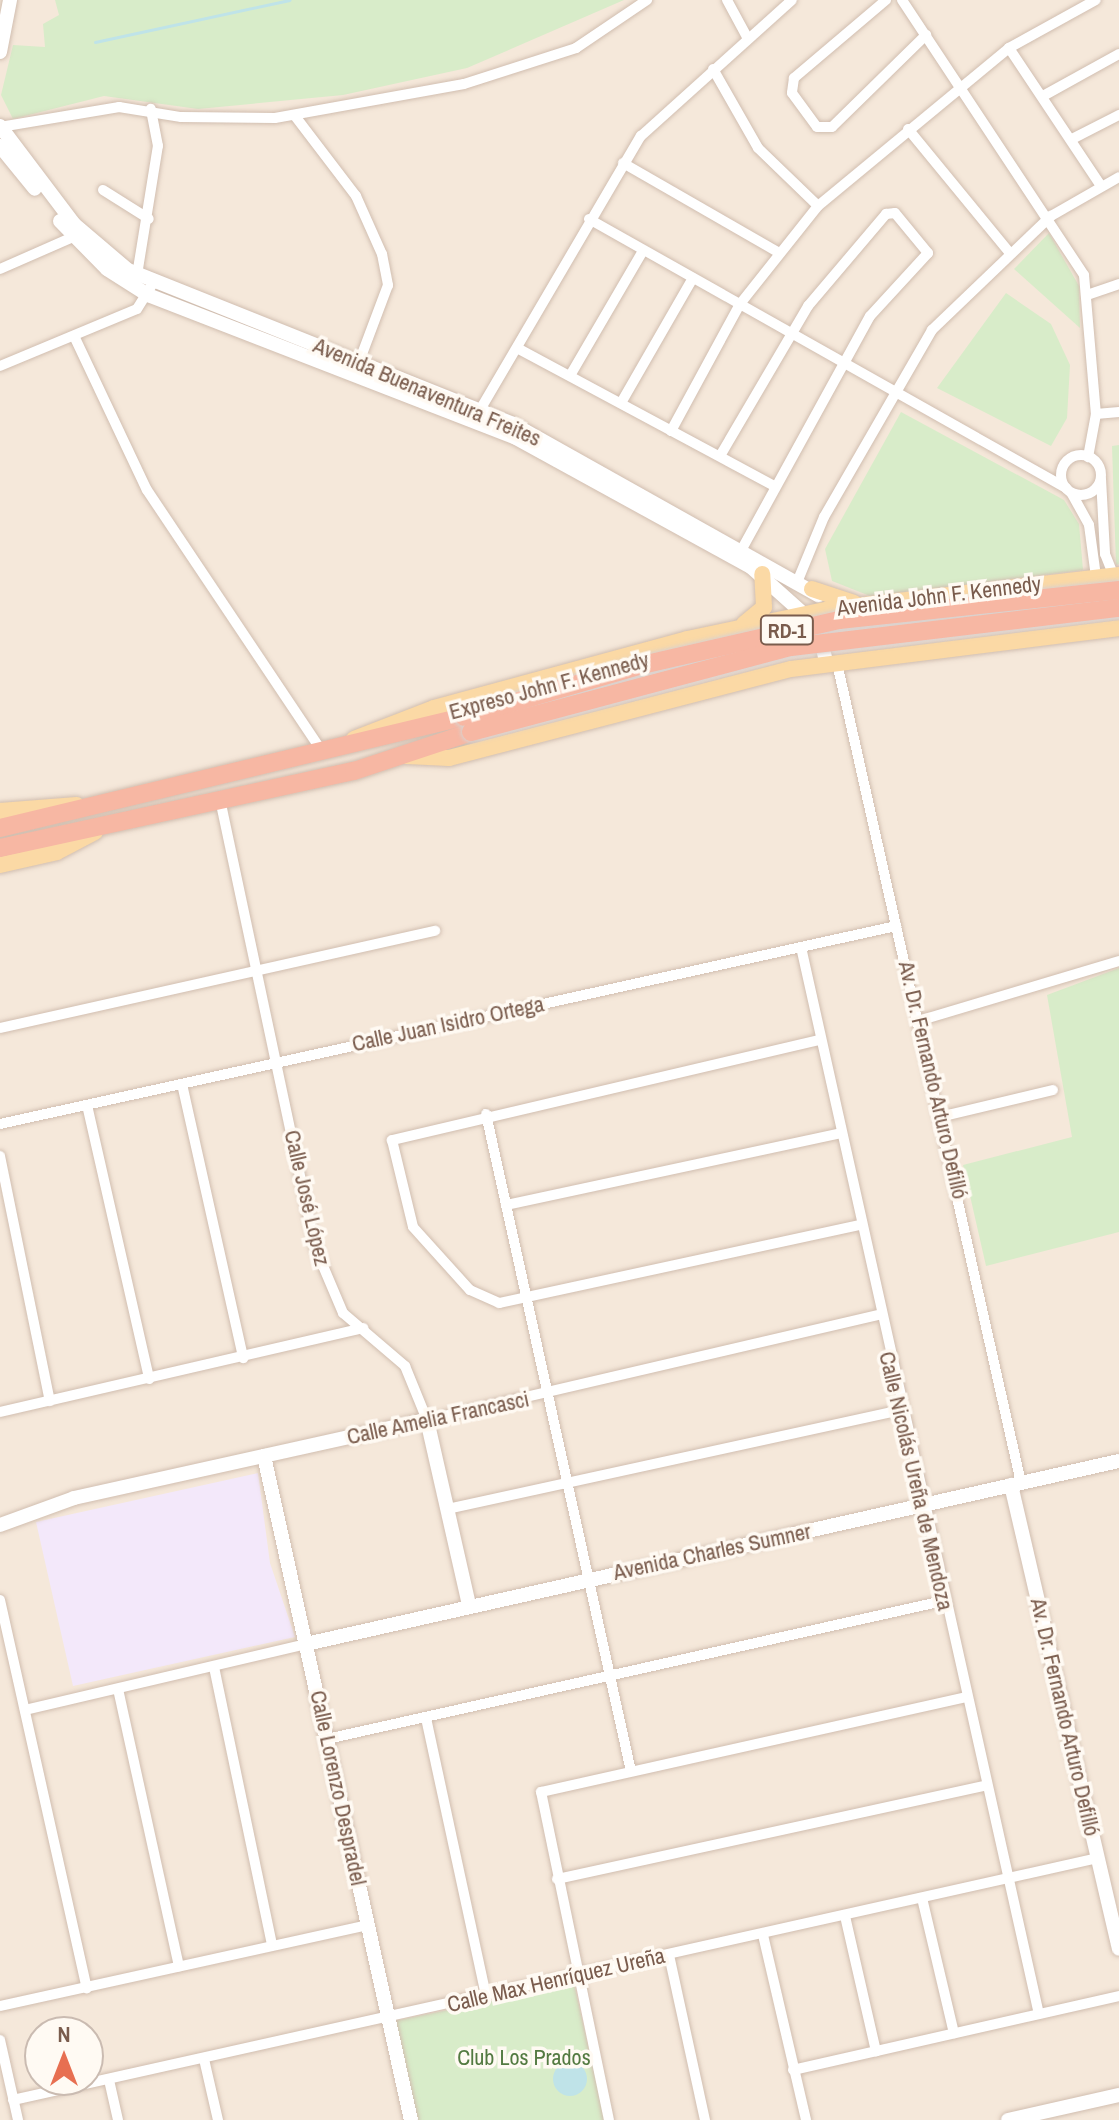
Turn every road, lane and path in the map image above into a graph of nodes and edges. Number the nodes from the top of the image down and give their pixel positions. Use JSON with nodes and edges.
{"nodes":[{"id":1,"x":1,"y":0,"type":"edge"},
{"id":2,"x":10,"y":0,"type":"edge"},
{"id":3,"x":647,"y":0,"type":"edge"},
{"id":4,"x":727,"y":0,"type":"edge"},
{"id":5,"x":792,"y":0,"type":"edge"},
{"id":6,"x":886,"y":0,"type":"edge"},
{"id":7,"x":902,"y":0,"type":"edge"},
{"id":8,"x":1096,"y":0,"type":"edge"},
{"id":9,"x":0,"y":7,"type":"edge"},
{"id":10,"x":926,"y":35,"type":"junction"},
{"id":11,"x":748,"y":39,"type":"junction"},
{"id":12,"x":1009,"y":48,"type":"junction"},
{"id":13,"x":0,"y":52,"type":"edge"},
{"id":14,"x":1119,"y":54,"type":"edge"},
{"id":15,"x":713,"y":69,"type":"junction"},
{"id":16,"x":963,"y":86,"type":"junction"},
{"id":17,"x":1043,"y":96,"type":"junction"},
{"id":18,"x":151,"y":109,"type":"junction"},
{"id":19,"x":1119,"y":115,"type":"edge"},
{"id":20,"x":295,"y":116,"type":"junction"},
{"id":21,"x":0,"y":127,"type":"edge"},
{"id":22,"x":908,"y":129,"type":"junction"},
{"id":23,"x":1072,"y":139,"type":"junction"},
{"id":24,"x":0,"y":146,"type":"edge"},
{"id":25,"x":623,"y":163,"type":"junction"},
{"id":26,"x":1119,"y":177,"type":"edge"},
{"id":27,"x":1101,"y":186,"type":"junction"},
{"id":28,"x":103,"y":190,"type":"dead end"},
{"id":29,"x":818,"y":206,"type":"junction"},
{"id":30,"x":1051,"y":216,"type":"junction"},
{"id":31,"x":149,"y":219,"type":"junction"},
{"id":32,"x":589,"y":219,"type":"junction"},
{"id":33,"x":73,"y":237,"type":"junction"},
{"id":34,"x":643,"y":251,"type":"junction"},
{"id":35,"x":776,"y":251,"type":"junction"},
{"id":36,"x":1009,"y":252,"type":"junction"},
{"id":37,"x":0,"y":269,"type":"edge"},
{"id":38,"x":137,"y":275,"type":"junction"},
{"id":39,"x":693,"y":278,"type":"junction"},
{"id":40,"x":1119,"y":284,"type":"edge"},
{"id":41,"x":150,"y":289,"type":"junction"},
{"id":42,"x":1090,"y":294,"type":"junction"},
{"id":43,"x":740,"y":304,"type":"junction"},
{"id":44,"x":795,"y":331,"type":"junction"},
{"id":45,"x":75,"y":338,"type":"junction"},
{"id":46,"x":517,"y":348,"type":"junction"},
{"id":47,"x":846,"y":359,"type":"junction"},
{"id":48,"x":359,"y":362,"type":"junction"},
{"id":49,"x":0,"y":366,"type":"edge"},
{"id":50,"x":571,"y":374,"type":"junction"},
{"id":51,"x":895,"y":386,"type":"junction"},
{"id":52,"x":621,"y":403,"type":"junction"},
{"id":53,"x":1119,"y":412,"type":"edge"},
{"id":54,"x":1096,"y":414,"type":"junction"},
{"id":55,"x":478,"y":415,"type":"junction"},
{"id":56,"x":671,"y":431,"type":"junction"},
{"id":57,"x":720,"y":456,"type":"junction"},
{"id":58,"x":1088,"y":457,"type":"junction"},
{"id":59,"x":1066,"y":461,"type":"junction"},
{"id":60,"x":1037,"y":466,"type":"junction"},
{"id":61,"x":1101,"y":475,"type":"junction"},
{"id":62,"x":772,"y":485,"type":"junction"},
{"id":63,"x":1068,"y":490,"type":"junction"},
{"id":64,"x":742,"y":549,"type":"junction"},
{"id":65,"x":762,"y":574,"type":"junction"},
{"id":66,"x":1112,"y":580,"type":"edge"},
{"id":67,"x":805,"y":585,"type":"junction"},
{"id":68,"x":863,"y":604,"type":"junction"},
{"id":69,"x":1119,"y":608,"type":"edge"},
{"id":70,"x":830,"y":609,"type":"junction"},
{"id":71,"x":807,"y":614,"type":"junction"},
{"id":72,"x":779,"y":620,"type":"junction"},
{"id":73,"x":738,"y":628,"type":"junction"},
{"id":74,"x":1119,"y":628,"type":"edge"},
{"id":75,"x":880,"y":655,"type":"junction"},
{"id":76,"x":791,"y":669,"type":"junction"},
{"id":77,"x":834,"y":669,"type":"junction"},
{"id":78,"x":468,"y":724,"type":"junction"},
{"id":79,"x":345,"y":743,"type":"junction"},
{"id":80,"x":320,"y":748,"type":"junction"},
{"id":81,"x":407,"y":756,"type":"junction"},
{"id":82,"x":221,"y":804,"type":"junction"},
{"id":83,"x":99,"y":805,"type":"junction"},
{"id":84,"x":0,"y":811,"type":"edge"},
{"id":85,"x":0,"y":828,"type":"edge"},
{"id":86,"x":95,"y":832,"type":"junction"},
{"id":87,"x":0,"y":848,"type":"edge"},
{"id":88,"x":0,"y":865,"type":"edge"},
{"id":89,"x":896,"y":926,"type":"junction"},
{"id":90,"x":435,"y":931,"type":"dead end"},
{"id":91,"x":801,"y":947,"type":"junction"},
{"id":92,"x":1119,"y":961,"type":"edge"},
{"id":93,"x":258,"y":971,"type":"junction"},
{"id":94,"x":918,"y":1021,"type":"junction"},
{"id":95,"x":0,"y":1028,"type":"edge"},
{"id":96,"x":819,"y":1040,"type":"junction"},
{"id":97,"x":279,"y":1062,"type":"junction"},
{"id":98,"x":182,"y":1084,"type":"junction"},
{"id":99,"x":1053,"y":1090,"type":"dead end"},
{"id":100,"x":87,"y":1105,"type":"junction"},
{"id":101,"x":486,"y":1114,"type":"junction"},
{"id":102,"x":944,"y":1116,"type":"junction"},
{"id":103,"x":0,"y":1124,"type":"edge"},
{"id":104,"x":838,"y":1134,"type":"junction"},
{"id":105,"x":0,"y":1156,"type":"edge"},
{"id":106,"x":506,"y":1205,"type":"junction"},
{"id":107,"x":859,"y":1225,"type":"junction"},
{"id":108,"x":527,"y":1298,"type":"junction"},
{"id":109,"x":878,"y":1315,"type":"junction"},
{"id":110,"x":363,"y":1328,"type":"junction"},
{"id":111,"x":243,"y":1358,"type":"junction"},
{"id":112,"x":149,"y":1379,"type":"junction"},
{"id":113,"x":548,"y":1394,"type":"junction"},
{"id":114,"x":50,"y":1401,"type":"junction"},
{"id":115,"x":901,"y":1410,"type":"junction"},
{"id":116,"x":0,"y":1412,"type":"edge"},
{"id":117,"x":427,"y":1420,"type":"junction"},
{"id":118,"x":264,"y":1456,"type":"junction"},
{"id":119,"x":1119,"y":1461,"type":"edge"},
{"id":120,"x":567,"y":1481,"type":"junction"},
{"id":121,"x":1016,"y":1484,"type":"junction"},
{"id":122,"x":924,"y":1505,"type":"junction"},
{"id":123,"x":447,"y":1509,"type":"junction"},
{"id":124,"x":0,"y":1525,"type":"edge"},
{"id":125,"x":589,"y":1579,"type":"junction"},
{"id":126,"x":0,"y":1600,"type":"edge"},
{"id":127,"x":943,"y":1601,"type":"junction"},
{"id":128,"x":469,"y":1605,"type":"junction"},
{"id":129,"x":306,"y":1644,"type":"junction"},
{"id":130,"x":214,"y":1667,"type":"junction"},
{"id":131,"x":611,"y":1677,"type":"junction"},
{"id":132,"x":118,"y":1689,"type":"junction"},
{"id":133,"x":965,"y":1697,"type":"junction"},
{"id":134,"x":25,"y":1710,"type":"junction"},
{"id":135,"x":426,"y":1718,"type":"junction"},
{"id":136,"x":327,"y":1739,"type":"junction"},
{"id":137,"x":630,"y":1767,"type":"junction"},
{"id":138,"x":985,"y":1786,"type":"junction"},
{"id":139,"x":1098,"y":1858,"type":"junction"},
{"id":140,"x":1005,"y":1878,"type":"junction"},
{"id":141,"x":557,"y":1879,"type":"junction"},
{"id":142,"x":922,"y":1898,"type":"junction"},
{"id":143,"x":845,"y":1916,"type":"junction"},
{"id":144,"x":368,"y":1925,"type":"junction"},
{"id":145,"x":763,"y":1935,"type":"junction"},
{"id":146,"x":272,"y":1945,"type":"junction"},
{"id":147,"x":1119,"y":1949,"type":"edge"},
{"id":148,"x":669,"y":1955,"type":"junction"},
{"id":149,"x":179,"y":1966,"type":"junction"},
{"id":150,"x":577,"y":1974,"type":"junction"},
{"id":151,"x":87,"y":1988,"type":"junction"},
{"id":152,"x":486,"y":1996,"type":"junction"},
{"id":153,"x":1119,"y":1996,"type":"edge"},
{"id":154,"x":0,"y":2006,"type":"edge"},
{"id":155,"x":1039,"y":2014,"type":"junction"},
{"id":156,"x":388,"y":2017,"type":"junction"},
{"id":157,"x":954,"y":2033,"type":"junction"},
{"id":158,"x":0,"y":2040,"type":"edge"},
{"id":159,"x":876,"y":2051,"type":"junction"},
{"id":160,"x":204,"y":2059,"type":"junction"},
{"id":161,"x":793,"y":2070,"type":"junction"},
{"id":162,"x":109,"y":2080,"type":"junction"},
{"id":163,"x":1119,"y":2095,"type":"edge"},
{"id":164,"x":13,"y":2100,"type":"junction"},
{"id":165,"x":1056,"y":2115,"type":"edge"},
{"id":166,"x":18,"y":2120,"type":"edge"},
{"id":167,"x":118,"y":2120,"type":"edge"},
{"id":168,"x":218,"y":2120,"type":"edge"},
{"id":169,"x":411,"y":2120,"type":"edge"},
{"id":170,"x":609,"y":2120,"type":"edge"},
{"id":171,"x":705,"y":2120,"type":"edge"},
{"id":172,"x":806,"y":2120,"type":"edge"},
{"id":173,"x":1008,"y":2120,"type":"edge"}],
"edges":[{"from":1,"to":9,"type":"street"},
{"from":2,"to":13,"type":"street"},
{"from":3,"to":20,"type":"street"},
{"from":4,"to":11,"type":"street"},
{"from":5,"to":11,"type":"street"},
{"from":6,"to":10,"type":"street"},
{"from":7,"to":10,"type":"street"},
{"from":8,"to":12,"type":"street"},
{"from":10,"to":16,"type":"street"},
{"from":11,"to":15,"type":"street"},
{"from":12,"to":16,"type":"street"},
{"from":12,"to":17,"type":"street"},
{"from":14,"to":17,"type":"street"},
{"from":15,"to":25,"type":"street"},
{"from":15,"to":29,"type":"street"},
{"from":16,"to":22,"type":"street"},
{"from":16,"to":30,"type":"street"},
{"from":17,"to":23,"type":"street"},
{"from":18,"to":20,"type":"street"},
{"from":18,"to":21,"type":"street"},
{"from":18,"to":31,"type":"street"},
{"from":19,"to":23,"type":"street"},
{"from":20,"to":48,"type":"street"},
{"from":21,"to":38,"type":"street","name":"Avenida Buenaventura Freites"},
{"from":22,"to":29,"type":"street"},
{"from":22,"to":36,"type":"street"},
{"from":23,"to":27,"type":"street"},
{"from":24,"to":33,"type":"street","name":"Avenida Buenaventura Freites"},
{"from":25,"to":32,"type":"street"},
{"from":25,"to":35,"type":"street"},
{"from":26,"to":27,"type":"street"},
{"from":27,"to":30,"type":"street"},
{"from":28,"to":31,"type":"street"},
{"from":29,"to":35,"type":"street"},
{"from":30,"to":36,"type":"street"},
{"from":30,"to":42,"type":"street"},
{"from":31,"to":38,"type":"street"},
{"from":32,"to":34,"type":"street"},
{"from":32,"to":46,"type":"street"},
{"from":33,"to":37,"type":"street"},
{"from":33,"to":41,"type":"street","name":"Avenida Buenaventura Freites"},
{"from":34,"to":39,"type":"street"},
{"from":34,"to":50,"type":"street"},
{"from":35,"to":43,"type":"street"},
{"from":36,"to":51,"type":"street"},
{"from":38,"to":41,"type":"street","name":"Avenida Buenaventura Freites"},
{"from":39,"to":43,"type":"street"},
{"from":39,"to":52,"type":"street"},
{"from":40,"to":42,"type":"street"},
{"from":41,"to":45,"type":"street"},
{"from":41,"to":48,"type":"street","name":"Avenida Buenaventura Freites"},
{"from":41,"to":55,"type":"street","name":"Avenida Buenaventura Freites"},
{"from":42,"to":54,"type":"street"},
{"from":43,"to":44,"type":"street"},
{"from":43,"to":56,"type":"street"},
{"from":44,"to":47,"type":"street"},
{"from":44,"to":47,"type":"street"},
{"from":44,"to":57,"type":"street"},
{"from":45,"to":49,"type":"street"},
{"from":45,"to":80,"type":"street"},
{"from":46,"to":50,"type":"street"},
{"from":46,"to":55,"type":"street"},
{"from":47,"to":51,"type":"street"},
{"from":47,"to":62,"type":"street"},
{"from":48,"to":55,"type":"street","name":"Avenida Buenaventura Freites"},
{"from":50,"to":52,"type":"street"},
{"from":51,"to":60,"type":"street"},
{"from":51,"to":67,"type":"street"},
{"from":52,"to":56,"type":"street"},
{"from":53,"to":54,"type":"street"},
{"from":54,"to":58,"type":"street"},
{"from":55,"to":64,"type":"street","name":"Avenida Buenaventura Freites"},
{"from":55,"to":65,"type":"street","name":"Avenida Buenaventura Freites"},
{"from":56,"to":57,"type":"street"},
{"from":57,"to":62,"type":"street"},
{"from":58,"to":59,"type":"street"},
{"from":58,"to":61,"type":"street"},
{"from":59,"to":60,"type":"street"},
{"from":59,"to":63,"type":"street"},
{"from":60,"to":63,"type":"street"},
{"from":61,"to":63,"type":"street"},
{"from":61,"to":66,"type":"street"},
{"from":62,"to":64,"type":"street"},
{"from":63,"to":66,"type":"street"},
{"from":64,"to":67,"type":"street","name":"Avenida Buenaventura Freites"},
{"from":65,"to":71,"type":"street","name":"Avenida Buenaventura Freites"},
{"from":65,"to":73,"type":"main road"},
{"from":66,"to":68,"type":"main road","name":"Avenida John F. Kennedy","number":"RD-1"},
{"from":66,"to":78,"type":"highway","name":"Expreso John F. Kennedy","number":"RD-1","bridge":true},
{"from":67,"to":68,"type":"main road"},
{"from":67,"to":70,"type":"street","name":"Avenida Buenaventura Freites"},
{"from":68,"to":70,"type":"main road","name":"Avenida John F. Kennedy","number":"RD-1"},
{"from":68,"to":75,"type":"main road"},
{"from":69,"to":78,"type":"highway","name":"Expreso John F. Kennedy","number":"RD-1","bridge":true},
{"from":70,"to":71,"type":"main road","name":"Avenida John F. Kennedy","number":"RD-1"},
{"from":70,"to":77,"type":"street"},
{"from":71,"to":72,"type":"main road","name":"Avenida John F. Kennedy","number":"RD-1"},
{"from":71,"to":77,"type":"street","name":"Avenida Buenaventura Freites"},
{"from":72,"to":73,"type":"main road","name":"Avenida John F. Kennedy","number":"RD-1"},
{"from":72,"to":76,"type":"main road"},
{"from":73,"to":79,"type":"main road","name":"Avenida John F. Kennedy","number":"RD-1"},
{"from":74,"to":75,"type":"main road","number":"RD-1"},
{"from":75,"to":77,"type":"main road","number":"RD-1"},
{"from":76,"to":77,"type":"main road","number":"RD-1"},
{"from":76,"to":81,"type":"main road","number":"RD-1"},
{"from":77,"to":89,"type":"street","name":"Av. Dr. Fernando Arturo Defilló"},
{"from":78,"to":79,"type":"highway","name":"Expreso John F. Kennedy","number":"RD-1"},
{"from":78,"to":81,"type":"highway","name":"Expreso John F. Kennedy","number":"RD-1"},
{"from":79,"to":80,"type":"highway","name":"Expreso John F. Kennedy","number":"RD-1"},
{"from":80,"to":83,"type":"highway","name":"Expreso John F. Kennedy","number":"RD-1"},
{"from":81,"to":82,"type":"highway","name":"Expreso John F. Kennedy","number":"RD-1"},
{"from":82,"to":86,"type":"highway","name":"Expreso John F. Kennedy","number":"RD-1"},
{"from":82,"to":93,"type":"street","name":"Calle José López"},
{"from":83,"to":84,"type":"main road"},
{"from":83,"to":85,"type":"highway","name":"Expreso John F. Kennedy","number":"RD-1"},
{"from":86,"to":87,"type":"highway","name":"Expreso John F. Kennedy","number":"RD-1"},
{"from":86,"to":88,"type":"main road","number":"RD-1"},
{"from":89,"to":91,"type":"street","name":"Calle Juan Isidro Ortega"},
{"from":89,"to":94,"type":"street","name":"Av. Dr. Fernando Arturo Defilló"},
{"from":90,"to":93,"type":"street"},
{"from":91,"to":96,"type":"street","name":"Calle Nicolás Ureña de Mendoza"},
{"from":91,"to":97,"type":"street","name":"Calle Juan Isidro Ortega"},
{"from":92,"to":94,"type":"street"},
{"from":93,"to":95,"type":"street"},
{"from":93,"to":97,"type":"street","name":"Calle José López"},
{"from":94,"to":102,"type":"street","name":"Av. Dr. Fernando Arturo Defilló"},
{"from":96,"to":101,"type":"street"},
{"from":96,"to":104,"type":"street","name":"Calle Nicolás Ureña de Mendoza"},
{"from":97,"to":98,"type":"street","name":"Calle Juan Isidro Ortega"},
{"from":97,"to":110,"type":"street","name":"Calle José López"},
{"from":98,"to":100,"type":"street","name":"Calle Juan Isidro Ortega"},
{"from":98,"to":111,"type":"street"},
{"from":99,"to":102,"type":"street"},
{"from":100,"to":103,"type":"street","name":"Calle Juan Isidro Ortega"},
{"from":100,"to":112,"type":"street"},
{"from":101,"to":106,"type":"street"},
{"from":101,"to":108,"type":"street"},
{"from":102,"to":121,"type":"street","name":"Av. Dr. Fernando Arturo Defilló"},
{"from":104,"to":106,"type":"street"},
{"from":104,"to":107,"type":"street","name":"Calle Nicolás Ureña de Mendoza"},
{"from":105,"to":114,"type":"street"},
{"from":106,"to":108,"type":"street"},
{"from":107,"to":108,"type":"street"},
{"from":107,"to":109,"type":"street","name":"Calle Nicolás Ureña de Mendoza"},
{"from":108,"to":113,"type":"street"},
{"from":109,"to":113,"type":"street","name":"Calle Amelia Francasci"},
{"from":109,"to":115,"type":"street","name":"Calle Nicolás Ureña de Mendoza"},
{"from":110,"to":111,"type":"street"},
{"from":110,"to":117,"type":"street","name":"Calle José López"},
{"from":111,"to":112,"type":"street"},
{"from":112,"to":114,"type":"street"},
{"from":113,"to":117,"type":"street","name":"Calle Amelia Francasci"},
{"from":113,"to":120,"type":"street"},
{"from":114,"to":116,"type":"street"},
{"from":115,"to":120,"type":"street"},
{"from":115,"to":122,"type":"street","name":"Calle Nicolás Ureña de Mendoza"},
{"from":117,"to":118,"type":"street","name":"Calle Amelia Francasci"},
{"from":117,"to":123,"type":"street","name":"Calle José López"},
{"from":118,"to":124,"type":"street","name":"Calle Amelia Francasci"},
{"from":118,"to":129,"type":"street","name":"Calle Lorenzo Despradel"},
{"from":119,"to":121,"type":"street","name":"Avenida Charles Sumner"},
{"from":120,"to":123,"type":"street"},
{"from":120,"to":125,"type":"street"},
{"from":121,"to":122,"type":"street","name":"Avenida Charles Sumner"},
{"from":121,"to":139,"type":"street","name":"Av. Dr. Fernando Arturo Defilló"},
{"from":122,"to":125,"type":"street","name":"Avenida Charles Sumner"},
{"from":122,"to":127,"type":"street","name":"Calle Nicolás Ureña de Mendoza"},
{"from":123,"to":128,"type":"street","name":"Calle José López"},
{"from":125,"to":128,"type":"street","name":"Avenida Charles Sumner"},
{"from":125,"to":131,"type":"street"},
{"from":126,"to":134,"type":"street"},
{"from":127,"to":131,"type":"street"},
{"from":127,"to":133,"type":"street","name":"Calle Nicolás Ureña de Mendoza"},
{"from":128,"to":129,"type":"street","name":"Avenida Charles Sumner"},
{"from":129,"to":130,"type":"street"},
{"from":129,"to":136,"type":"street","name":"Calle Lorenzo Despradel"},
{"from":130,"to":132,"type":"street"},
{"from":130,"to":146,"type":"street"},
{"from":131,"to":135,"type":"street"},
{"from":131,"to":137,"type":"street"},
{"from":132,"to":134,"type":"street"},
{"from":132,"to":149,"type":"street"},
{"from":133,"to":137,"type":"street"},
{"from":133,"to":138,"type":"street","name":"Calle Nicolás Ureña de Mendoza"},
{"from":134,"to":151,"type":"street"},
{"from":135,"to":136,"type":"street"},
{"from":135,"to":152,"type":"street"},
{"from":136,"to":144,"type":"street","name":"Calle Lorenzo Despradel"},
{"from":137,"to":141,"type":"street"},
{"from":138,"to":140,"type":"street","name":"Calle Nicolás Ureña de Mendoza"},
{"from":138,"to":141,"type":"street"},
{"from":139,"to":140,"type":"street","name":"Calle Max Henríquez Ureña"},
{"from":139,"to":147,"type":"street","name":"Av. Dr. Fernando Arturo Defilló"},
{"from":140,"to":142,"type":"street","name":"Calle Max Henríquez Ureña"},
{"from":140,"to":155,"type":"street","name":"Calle Nicolás Ureña de Mendoza"},
{"from":141,"to":150,"type":"street"},
{"from":142,"to":143,"type":"street","name":"Calle Max Henríquez Ureña"},
{"from":142,"to":157,"type":"street"},
{"from":143,"to":145,"type":"street","name":"Calle Max Henríquez Ureña"},
{"from":143,"to":159,"type":"street"},
{"from":144,"to":146,"type":"street"},
{"from":144,"to":156,"type":"street","name":"Calle Lorenzo Despradel"},
{"from":145,"to":148,"type":"street","name":"Calle Max Henríquez Ureña"},
{"from":145,"to":161,"type":"street"},
{"from":146,"to":149,"type":"street"},
{"from":148,"to":150,"type":"street","name":"Calle Max Henríquez Ureña"},
{"from":148,"to":171,"type":"street"},
{"from":149,"to":151,"type":"street"},
{"from":150,"to":152,"type":"street","name":"Calle Max Henríquez Ureña"},
{"from":150,"to":170,"type":"street"},
{"from":151,"to":154,"type":"street"},
{"from":152,"to":156,"type":"street","name":"Calle Max Henríquez Ureña"},
{"from":153,"to":155,"type":"street"},
{"from":155,"to":157,"type":"street"},
{"from":156,"to":160,"type":"street","name":"Calle Max Henríquez Ureña"},
{"from":156,"to":169,"type":"street","name":"Calle Lorenzo Despradel"},
{"from":157,"to":159,"type":"street"},
{"from":158,"to":164,"type":"street"},
{"from":159,"to":161,"type":"street"},
{"from":160,"to":162,"type":"street","name":"Calle Max Henríquez Ureña"},
{"from":160,"to":168,"type":"street"},
{"from":161,"to":172,"type":"street"},
{"from":162,"to":164,"type":"street","name":"Calle Max Henríquez Ureña"},
{"from":162,"to":167,"type":"street"},
{"from":163,"to":165,"type":"street"},
{"from":164,"to":166,"type":"street"},
{"from":165,"to":173,"type":"street"}]}
